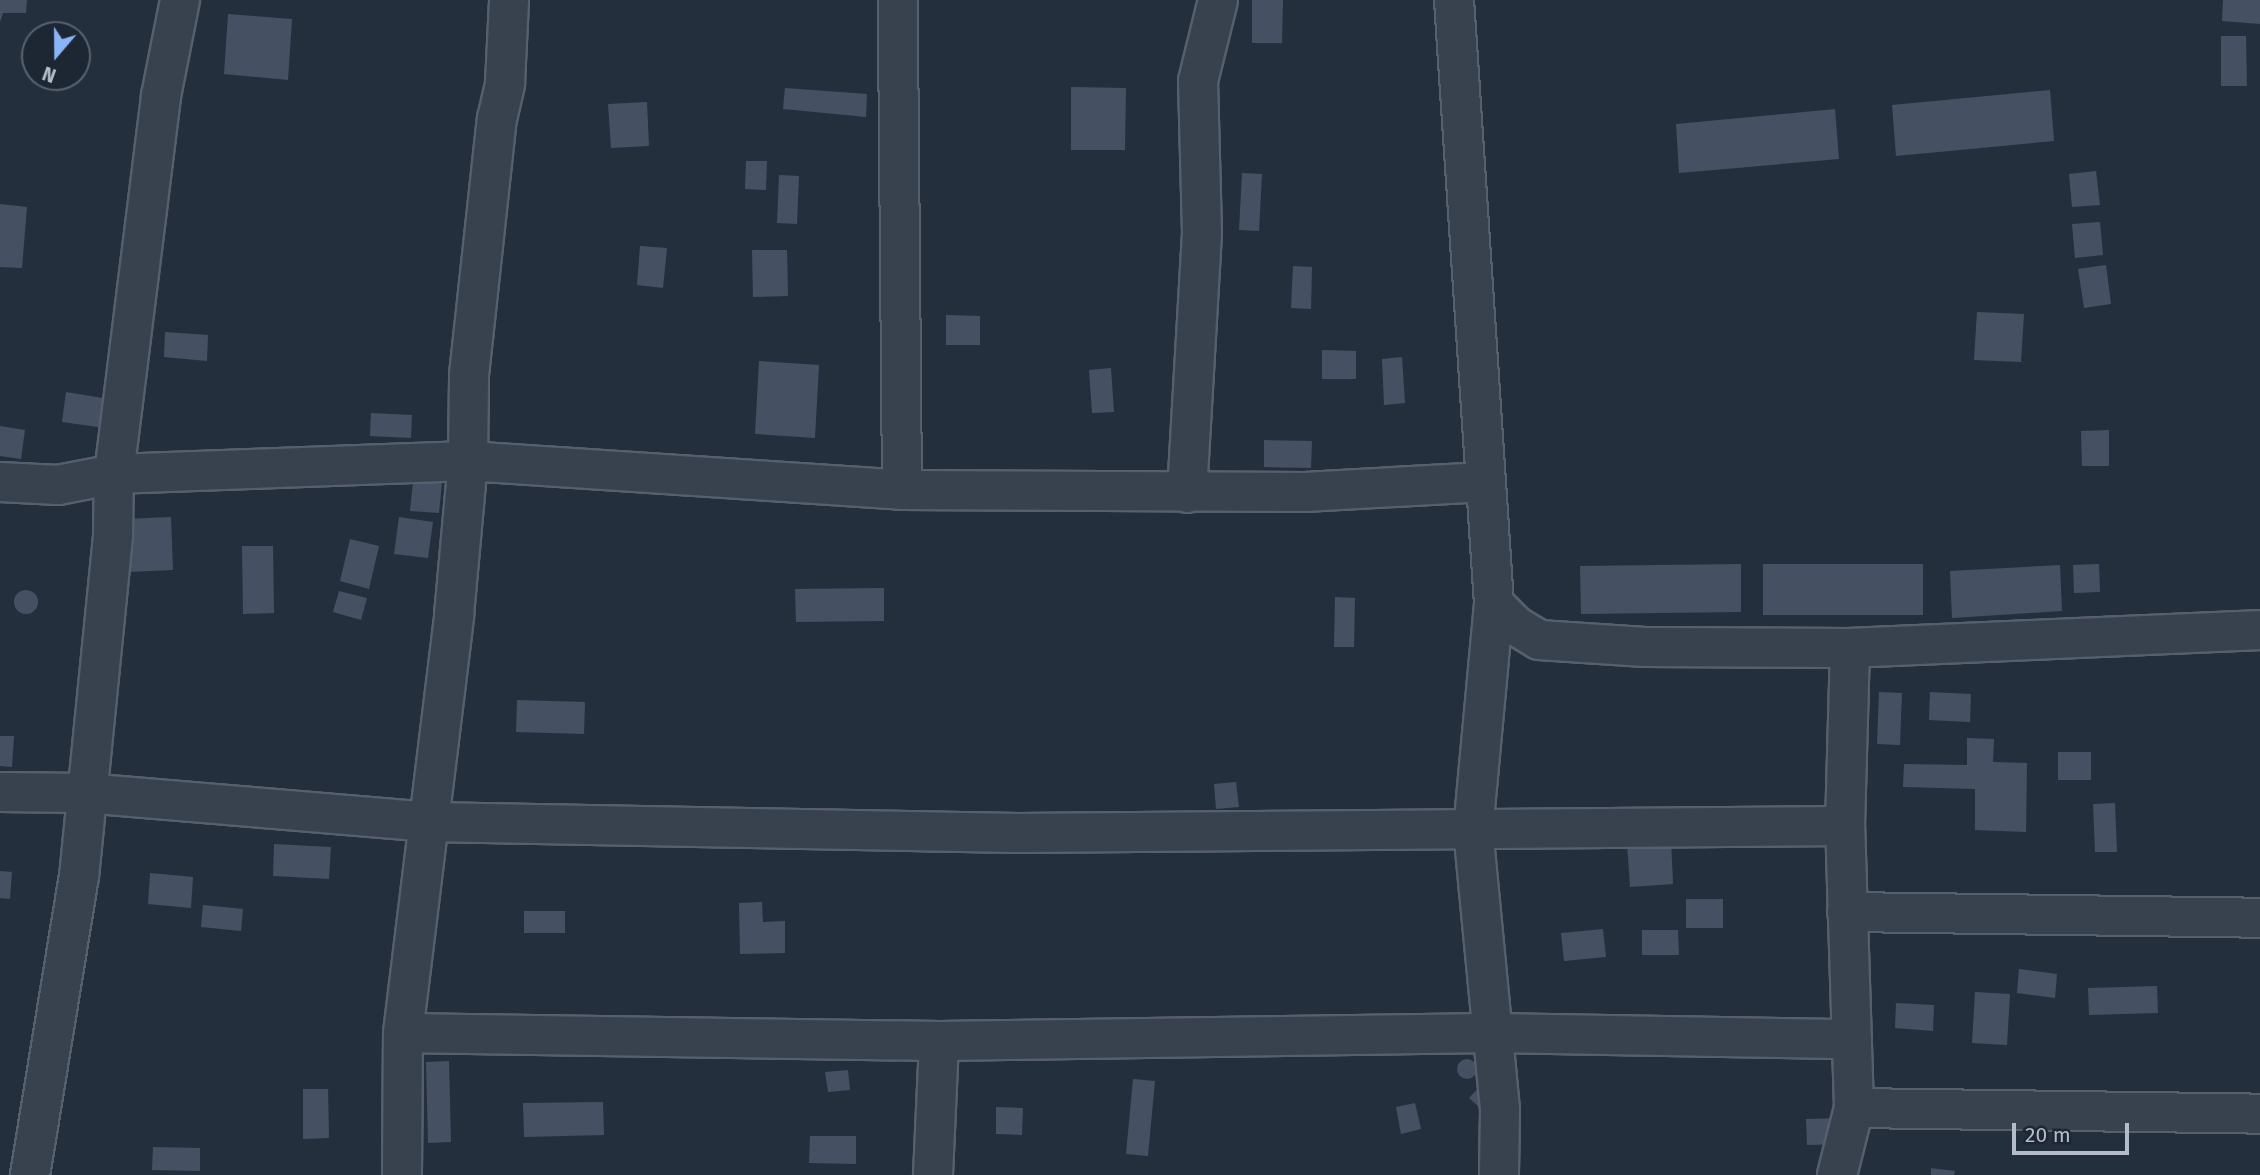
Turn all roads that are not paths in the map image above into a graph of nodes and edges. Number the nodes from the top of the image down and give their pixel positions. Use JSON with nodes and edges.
{"nodes":[{"id":1,"x":180,"y":0,"type":"edge"},
{"id":2,"x":509,"y":0,"type":"edge"},
{"id":3,"x":898,"y":0,"type":"edge"},
{"id":4,"x":1218,"y":0,"type":"edge"},
{"id":5,"x":1454,"y":0,"type":"edge"},
{"id":6,"x":468,"y":461,"type":"junction"},
{"id":7,"x":114,"y":474,"type":"junction"},
{"id":8,"x":0,"y":482,"type":"edge"},
{"id":9,"x":1486,"y":482,"type":"junction"},
{"id":10,"x":902,"y":490,"type":"junction"},
{"id":11,"x":1187,"y":493,"type":"junction"},
{"id":12,"x":1494,"y":604,"type":"junction"},
{"id":13,"x":2260,"y":630,"type":"edge"},
{"id":14,"x":1850,"y":648,"type":"junction"},
{"id":15,"x":0,"y":792,"type":"edge"},
{"id":16,"x":85,"y":793,"type":"junction"},
{"id":17,"x":430,"y":822,"type":"junction"},
{"id":18,"x":1844,"y":826,"type":"junction"},
{"id":19,"x":1473,"y":829,"type":"junction"},
{"id":20,"x":1847,"y":912,"type":"junction"},
{"id":21,"x":2260,"y":918,"type":"edge"},
{"id":22,"x":403,"y":1033,"type":"junction"},
{"id":23,"x":1493,"y":1033,"type":"junction"},
{"id":24,"x":1852,"y":1040,"type":"junction"},
{"id":25,"x":939,"y":1041,"type":"junction"},
{"id":26,"x":1854,"y":1108,"type":"junction"},
{"id":27,"x":2260,"y":1114,"type":"edge"},
{"id":28,"x":30,"y":1175,"type":"edge"},
{"id":29,"x":402,"y":1175,"type":"edge"},
{"id":30,"x":933,"y":1175,"type":"edge"},
{"id":31,"x":1499,"y":1175,"type":"edge"},
{"id":32,"x":1838,"y":1175,"type":"edge"}],
"edges":[{"from":1,"to":7,"type":"street"},
{"from":2,"to":6,"type":"street"},
{"from":3,"to":10,"type":"street"},
{"from":4,"to":11,"type":"street"},
{"from":5,"to":9,"type":"street"},
{"from":6,"to":7,"type":"street"},
{"from":6,"to":10,"type":"street"},
{"from":6,"to":17,"type":"street"},
{"from":7,"to":8,"type":"street"},
{"from":7,"to":16,"type":"street"},
{"from":9,"to":11,"type":"street"},
{"from":9,"to":12,"type":"street"},
{"from":10,"to":11,"type":"street"},
{"from":12,"to":14,"type":"street"},
{"from":12,"to":19,"type":"street"},
{"from":13,"to":14,"type":"street"},
{"from":14,"to":18,"type":"street"},
{"from":15,"to":16,"type":"street"},
{"from":16,"to":17,"type":"street"},
{"from":16,"to":28,"type":"street"},
{"from":17,"to":19,"type":"street"},
{"from":17,"to":22,"type":"street"},
{"from":18,"to":19,"type":"street"},
{"from":18,"to":20,"type":"street"},
{"from":19,"to":23,"type":"street"},
{"from":20,"to":21,"type":"street"},
{"from":20,"to":24,"type":"street"},
{"from":22,"to":25,"type":"street"},
{"from":22,"to":29,"type":"street"},
{"from":23,"to":24,"type":"street"},
{"from":23,"to":25,"type":"street"},
{"from":23,"to":31,"type":"street"},
{"from":24,"to":26,"type":"street"},
{"from":25,"to":30,"type":"street"},
{"from":26,"to":27,"type":"street"},
{"from":26,"to":32,"type":"street"}]}
